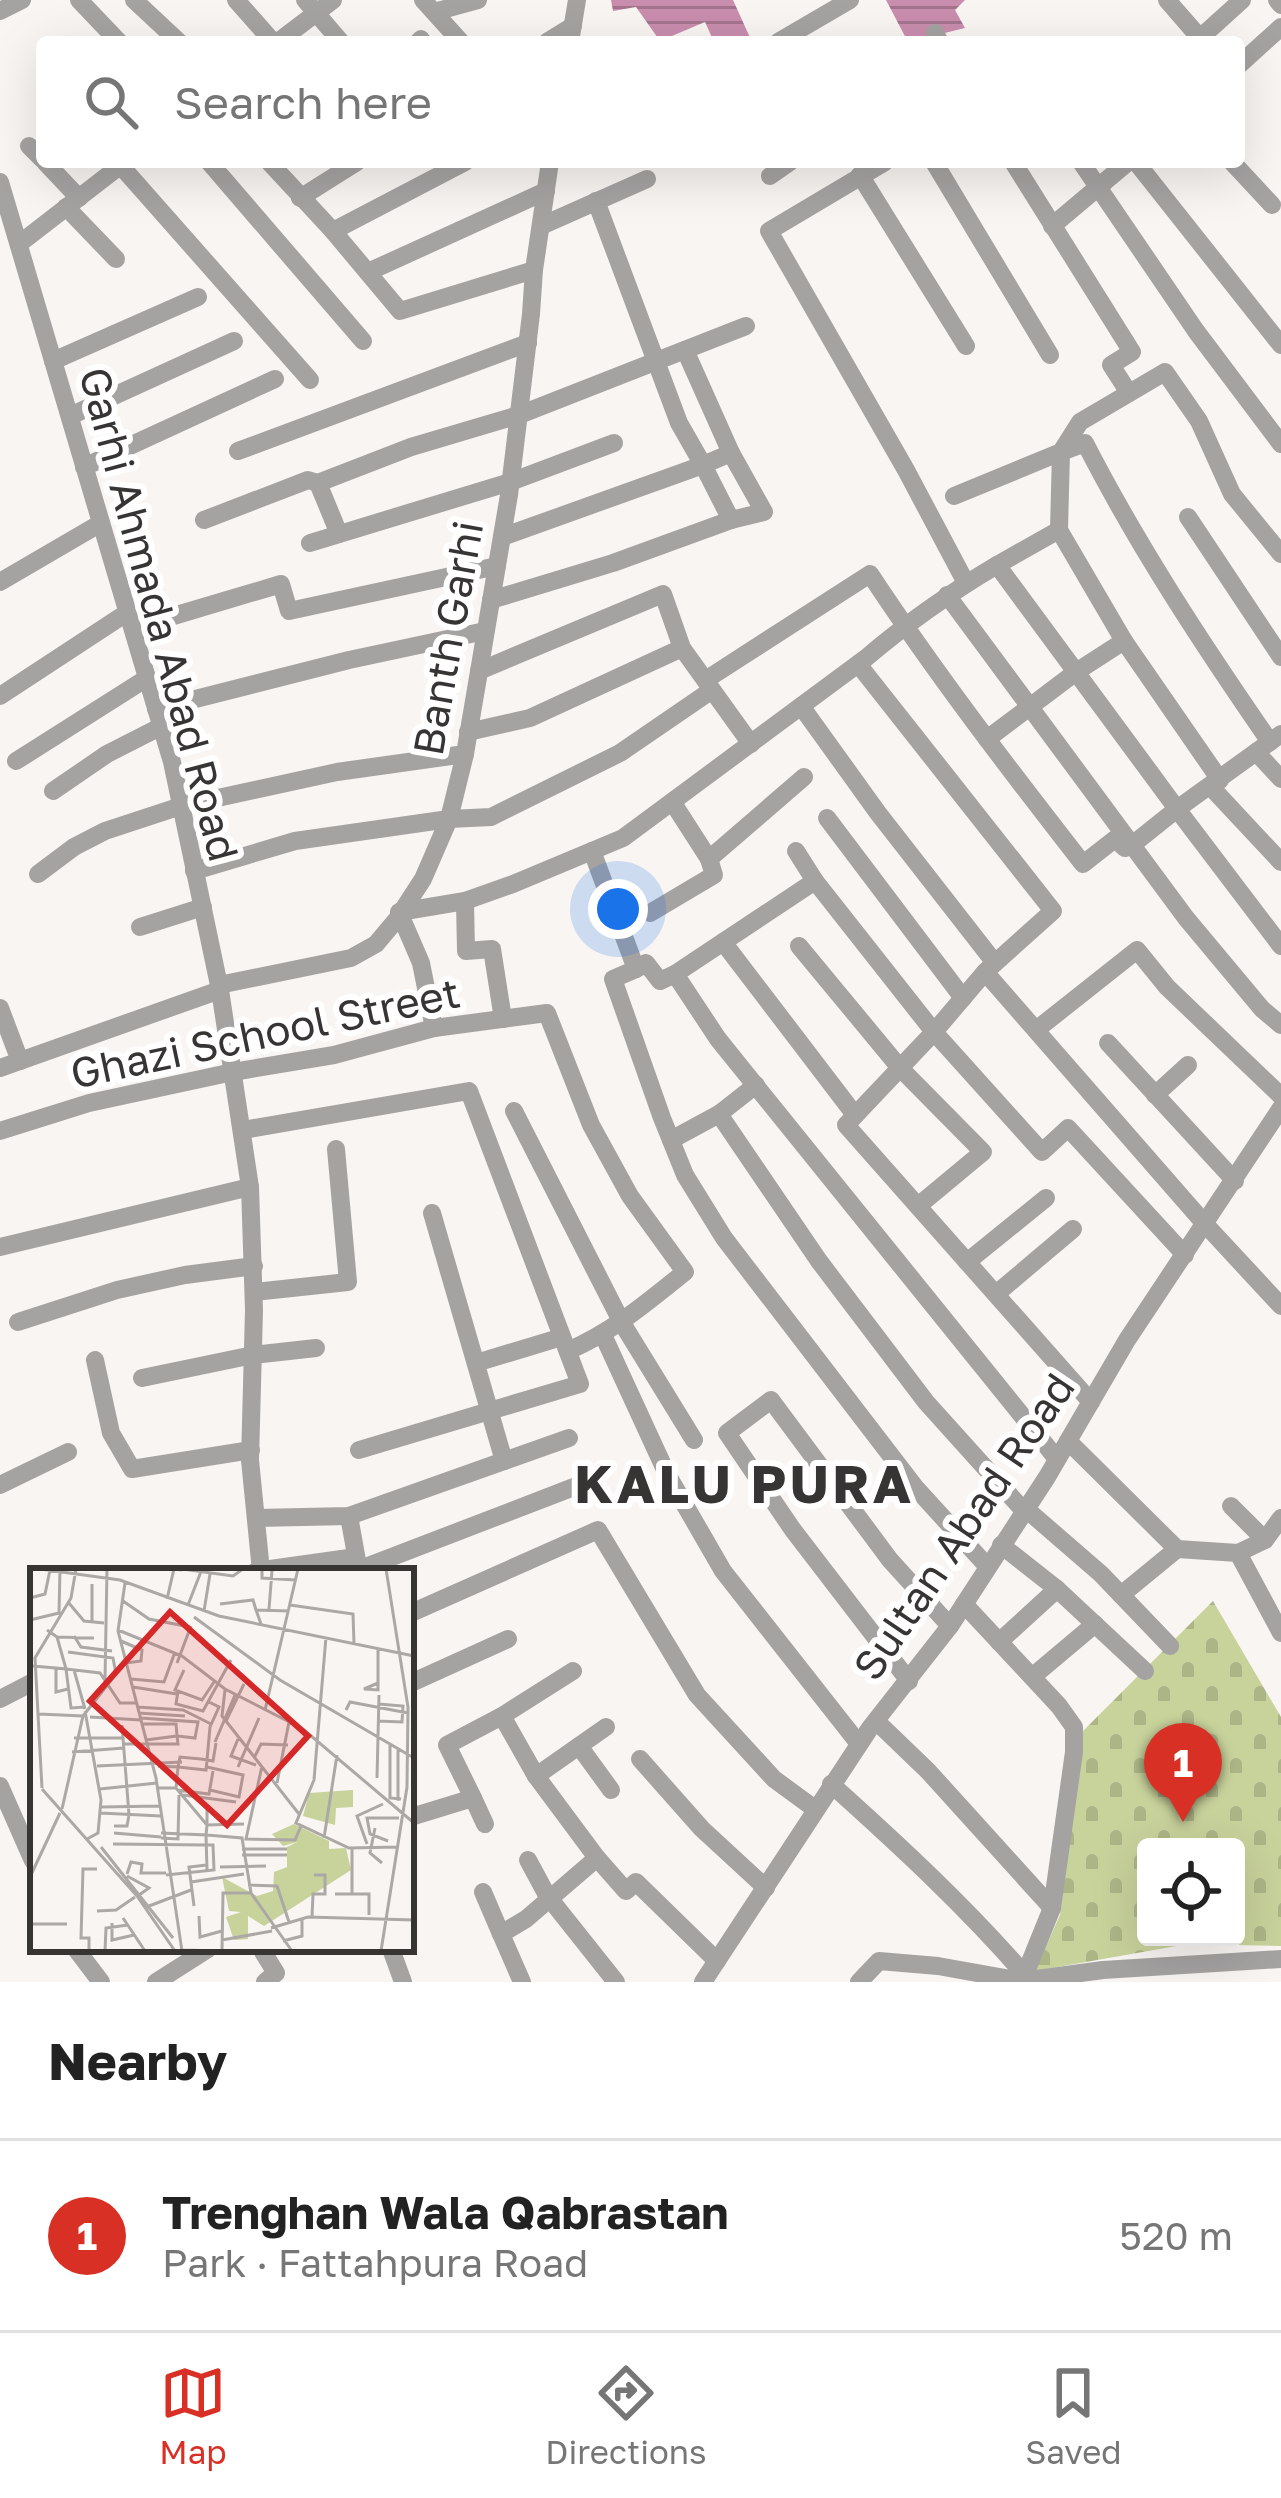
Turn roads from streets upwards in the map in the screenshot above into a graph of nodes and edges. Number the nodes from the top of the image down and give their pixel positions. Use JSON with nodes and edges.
{"nodes":[{"id":1,"x":22,"y":0,"type":"edge"},
{"id":2,"x":79,"y":0,"type":"edge"},
{"id":3,"x":134,"y":0,"type":"edge"},
{"id":4,"x":236,"y":0,"type":"edge"},
{"id":5,"x":333,"y":0,"type":"edge"},
{"id":6,"x":478,"y":0,"type":"edge"},
{"id":7,"x":577,"y":0,"type":"edge"},
{"id":8,"x":850,"y":0,"type":"edge"},
{"id":9,"x":1167,"y":0,"type":"edge"},
{"id":10,"x":1242,"y":0,"type":"edge"},
{"id":11,"x":311,"y":6,"type":"edge"},
{"id":12,"x":429,"y":6,"type":"edge"},
{"id":13,"x":0,"y":11,"type":"edge"},
{"id":14,"x":1281,"y":27,"type":"edge"},
{"id":15,"x":571,"y":34,"type":"edge"},
{"id":16,"x":112,"y":36,"type":"edge"},
{"id":17,"x":173,"y":36,"type":"edge"},
{"id":18,"x":270,"y":36,"type":"edge"},
{"id":19,"x":282,"y":36,"type":"edge"},
{"id":20,"x":335,"y":36,"type":"edge"},
{"id":21,"x":456,"y":36,"type":"edge"},
{"id":22,"x":788,"y":36,"type":"edge"},
{"id":23,"x":1198,"y":36,"type":"edge"},
{"id":24,"x":1202,"y":36,"type":"edge"},
{"id":25,"x":1245,"y":59,"type":"edge"},
{"id":26,"x":48,"y":168,"type":"edge"},
{"id":27,"x":118,"y":168,"type":"edge"},
{"id":28,"x":126,"y":168,"type":"edge"},
{"id":29,"x":213,"y":168,"type":"edge"},
{"id":30,"x":274,"y":168,"type":"edge"},
{"id":31,"x":348,"y":168,"type":"edge"},
{"id":32,"x":454,"y":168,"type":"edge"},
{"id":33,"x":549,"y":168,"type":"edge"},
{"id":34,"x":781,"y":168,"type":"edge"},
{"id":35,"x":874,"y":168,"type":"edge"},
{"id":36,"x":938,"y":168,"type":"edge"},
{"id":37,"x":1016,"y":168,"type":"edge"},
{"id":38,"x":1086,"y":168,"type":"edge"},
{"id":39,"x":1124,"y":168,"type":"edge"},
{"id":40,"x":1137,"y":168,"type":"edge"},
{"id":41,"x":1238,"y":168,"type":"edge"},
{"id":42,"x":770,"y":176,"type":"dead end"},
{"id":43,"x":860,"y":176,"type":"junction"},
{"id":44,"x":647,"y":179,"type":"dead end"},
{"id":45,"x":0,"y":182,"type":"edge"},
{"id":46,"x":1100,"y":187,"type":"junction"},
{"id":47,"x":546,"y":191,"type":"junction"},
{"id":48,"x":300,"y":198,"type":"junction"},
{"id":49,"x":596,"y":201,"type":"junction"},
{"id":50,"x":73,"y":202,"type":"junction"},
{"id":51,"x":1272,"y":205,"type":"dead end"},
{"id":52,"x":541,"y":226,"type":"junction"},
{"id":53,"x":1052,"y":226,"type":"junction"},
{"id":54,"x":333,"y":231,"type":"junction"},
{"id":55,"x":19,"y":244,"type":"junction"},
{"id":56,"x":116,"y":259,"type":"dead end"},
{"id":57,"x":534,"y":270,"type":"junction"},
{"id":58,"x":368,"y":272,"type":"junction"},
{"id":59,"x":198,"y":297,"type":"dead end"},
{"id":60,"x":746,"y":326,"type":"dead end"},
{"id":61,"x":1279,"y":339,"type":"edge"},
{"id":62,"x":234,"y":341,"type":"dead end"},
{"id":63,"x":363,"y":341,"type":"dead end"},
{"id":64,"x":528,"y":344,"type":"junction"},
{"id":65,"x":966,"y":346,"type":"dead end"},
{"id":66,"x":685,"y":350,"type":"junction"},
{"id":67,"x":1050,"y":355,"type":"dead end"},
{"id":68,"x":53,"y":361,"type":"junction"},
{"id":69,"x":656,"y":361,"type":"junction"},
{"id":70,"x":275,"y":379,"type":"dead end"},
{"id":71,"x":310,"y":380,"type":"dead end"},
{"id":72,"x":1129,"y":393,"type":"junction"},
{"id":73,"x":519,"y":415,"type":"junction"},
{"id":74,"x":70,"y":416,"type":"junction"},
{"id":75,"x":614,"y":442,"type":"dead end"},
{"id":76,"x":1281,"y":444,"type":"edge"},
{"id":77,"x":238,"y":451,"type":"dead end"},
{"id":78,"x":1061,"y":452,"type":"junction"},
{"id":79,"x":731,"y":453,"type":"junction"},
{"id":80,"x":703,"y":465,"type":"junction"},
{"id":81,"x":84,"y":466,"type":"junction"},
{"id":82,"x":510,"y":482,"type":"junction"},
{"id":83,"x":318,"y":483,"type":"junction"},
{"id":84,"x":954,"y":496,"type":"dead end"},
{"id":85,"x":1188,"y":517,"type":"dead end"},
{"id":86,"x":204,"y":520,"type":"dead end"},
{"id":87,"x":731,"y":520,"type":"junction"},
{"id":88,"x":101,"y":523,"type":"junction"},
{"id":89,"x":1059,"y":530,"type":"junction"},
{"id":90,"x":338,"y":535,"type":"junction"},
{"id":91,"x":502,"y":537,"type":"junction"},
{"id":92,"x":310,"y":543,"type":"dead end"},
{"id":93,"x":1281,"y":554,"type":"edge"},
{"id":94,"x":997,"y":565,"type":"junction"},
{"id":95,"x":497,"y":566,"type":"junction"},
{"id":96,"x":0,"y":582,"type":"edge"},
{"id":97,"x":966,"y":584,"type":"junction"},
{"id":98,"x":946,"y":595,"type":"junction"},
{"id":99,"x":491,"y":600,"type":"junction"},
{"id":100,"x":128,"y":613,"type":"junction"},
{"id":101,"x":170,"y":617,"type":"dead end"},
{"id":102,"x":904,"y":626,"type":"junction"},
{"id":103,"x":485,"y":632,"type":"junction"},
{"id":104,"x":1124,"y":640,"type":"junction"},
{"id":105,"x":682,"y":648,"type":"junction"},
{"id":106,"x":1281,"y":656,"type":"edge"},
{"id":107,"x":858,"y":664,"type":"junction"},
{"id":108,"x":479,"y":671,"type":"junction"},
{"id":109,"x":1076,"y":672,"type":"junction"},
{"id":110,"x":147,"y":677,"type":"junction"},
{"id":111,"x":710,"y":685,"type":"junction"},
{"id":112,"x":0,"y":696,"type":"edge"},
{"id":113,"x":801,"y":706,"type":"junction"},
{"id":114,"x":1029,"y":706,"type":"junction"},
{"id":115,"x":159,"y":718,"type":"junction"},
{"id":116,"x":468,"y":732,"type":"junction"},
{"id":117,"x":987,"y":740,"type":"junction"},
{"id":118,"x":1269,"y":743,"type":"edge"},
{"id":119,"x":752,"y":744,"type":"junction"},
{"id":120,"x":465,"y":754,"type":"junction"},
{"id":121,"x":16,"y":761,"type":"dead end"},
{"id":122,"x":804,"y":777,"type":"dead end"},
{"id":123,"x":1281,"y":779,"type":"edge"},
{"id":124,"x":1215,"y":783,"type":"junction"},
{"id":125,"x":52,"y":791,"type":"dead end"},
{"id":126,"x":673,"y":803,"type":"junction"},
{"id":127,"x":181,"y":806,"type":"junction"},
{"id":128,"x":1177,"y":809,"type":"junction"},
{"id":129,"x":827,"y":818,"type":"dead end"},
{"id":130,"x":449,"y":819,"type":"junction"},
{"id":131,"x":1132,"y":845,"type":"junction"},
{"id":132,"x":592,"y":851,"type":"junction"},
{"id":133,"x":796,"y":851,"type":"dead end"},
{"id":134,"x":709,"y":859,"type":"junction"},
{"id":135,"x":1281,"y":862,"type":"edge"},
{"id":136,"x":194,"y":871,"type":"junction"},
{"id":137,"x":38,"y":874,"type":"dead end"},
{"id":138,"x":814,"y":881,"type":"junction"},
{"id":139,"x":466,"y":901,"type":"junction"},
{"id":140,"x":202,"y":907,"type":"junction"},
{"id":141,"x":399,"y":913,"type":"junction"},
{"id":142,"x":650,"y":913,"type":"dead end"},
{"id":143,"x":140,"y":927,"type":"dead end"},
{"id":144,"x":723,"y":942,"type":"junction"},
{"id":145,"x":799,"y":946,"type":"dead end"},
{"id":146,"x":1281,"y":946,"type":"edge"},
{"id":147,"x":990,"y":968,"type":"junction"},
{"id":148,"x":636,"y":969,"type":"junction"},
{"id":149,"x":676,"y":974,"type":"junction"},
{"id":150,"x":219,"y":987,"type":"junction"},
{"id":151,"x":964,"y":998,"type":"junction"},
{"id":152,"x":0,"y":1008,"type":"edge"},
{"id":153,"x":503,"y":1019,"type":"junction"},
{"id":154,"x":1281,"y":1024,"type":"edge"},
{"id":155,"x":434,"y":1028,"type":"junction"},
{"id":156,"x":1036,"y":1030,"type":"junction"},
{"id":157,"x":934,"y":1032,"type":"junction"},
{"id":158,"x":1108,"y":1043,"type":"dead end"},
{"id":159,"x":10,"y":1065,"type":"edge"},
{"id":160,"x":1188,"y":1065,"type":"dead end"},
{"id":161,"x":900,"y":1068,"type":"junction"},
{"id":162,"x":233,"y":1072,"type":"junction"},
{"id":163,"x":756,"y":1085,"type":"junction"},
{"id":164,"x":1156,"y":1095,"type":"junction"},
{"id":165,"x":1281,"y":1096,"type":"edge"},
{"id":166,"x":1281,"y":1108,"type":"edge"},
{"id":167,"x":514,"y":1111,"type":"dead end"},
{"id":168,"x":719,"y":1114,"type":"junction"},
{"id":169,"x":855,"y":1115,"type":"junction"},
{"id":170,"x":243,"y":1130,"type":"junction"},
{"id":171,"x":0,"y":1131,"type":"edge"},
{"id":172,"x":1264,"y":1135,"type":"junction"},
{"id":173,"x":671,"y":1140,"type":"junction"},
{"id":174,"x":336,"y":1149,"type":"dead end"},
{"id":175,"x":1281,"y":1150,"type":"edge"},
{"id":176,"x":1234,"y":1181,"type":"junction"},
{"id":177,"x":250,"y":1187,"type":"junction"},
{"id":178,"x":1046,"y":1198,"type":"dead end"},
{"id":179,"x":917,"y":1206,"type":"junction"},
{"id":180,"x":432,"y":1213,"type":"dead end"},
{"id":181,"x":1205,"y":1224,"type":"junction"},
{"id":182,"x":1073,"y":1229,"type":"dead end"},
{"id":183,"x":0,"y":1247,"type":"edge"},
{"id":184,"x":1185,"y":1255,"type":"junction"},
{"id":185,"x":968,"y":1262,"type":"junction"},
{"id":186,"x":254,"y":1266,"type":"junction"},
{"id":187,"x":254,"y":1292,"type":"junction"},
{"id":188,"x":996,"y":1294,"type":"junction"},
{"id":189,"x":1281,"y":1306,"type":"edge"},
{"id":190,"x":18,"y":1322,"type":"dead end"},
{"id":191,"x":622,"y":1323,"type":"junction"},
{"id":192,"x":603,"y":1336,"type":"junction"},
{"id":193,"x":565,"y":1344,"type":"junction"},
{"id":194,"x":316,"y":1348,"type":"dead end"},
{"id":195,"x":253,"y":1355,"type":"junction"},
{"id":196,"x":94,"y":1360,"type":"dead end"},
{"id":197,"x":476,"y":1363,"type":"junction"},
{"id":198,"x":142,"y":1378,"type":"dead end"},
{"id":199,"x":1091,"y":1402,"type":"junction"},
{"id":200,"x":490,"y":1411,"type":"junction"},
{"id":201,"x":569,"y":1438,"type":"dead end"},
{"id":202,"x":694,"y":1441,"type":"dead end"},
{"id":203,"x":1068,"y":1441,"type":"junction"},
{"id":204,"x":251,"y":1450,"type":"junction"},
{"id":205,"x":359,"y":1450,"type":"dead end"},
{"id":206,"x":68,"y":1451,"type":"dead end"},
{"id":207,"x":1057,"y":1459,"type":"junction"},
{"id":208,"x":504,"y":1461,"type":"junction"},
{"id":209,"x":0,"y":1485,"type":"edge"},
{"id":210,"x":579,"y":1485,"type":"dead end"},
{"id":211,"x":1231,"y":1506,"type":"dead end"},
{"id":212,"x":1025,"y":1510,"type":"junction"},
{"id":213,"x":350,"y":1516,"type":"junction"},
{"id":214,"x":256,"y":1518,"type":"junction"},
{"id":215,"x":1281,"y":1518,"type":"edge"},
{"id":216,"x":1265,"y":1540,"type":"junction"},
{"id":217,"x":1001,"y":1545,"type":"junction"},
{"id":218,"x":1178,"y":1549,"type":"junction"},
{"id":219,"x":1238,"y":1553,"type":"junction"},
{"id":220,"x":358,"y":1566,"type":"edge"},
{"id":221,"x":987,"y":1566,"type":"junction"},
{"id":222,"x":259,"y":1568,"type":"edge"},
{"id":223,"x":308,"y":1568,"type":"edge"},
{"id":224,"x":1057,"y":1589,"type":"junction"},
{"id":225,"x":1120,"y":1594,"type":"junction"},
{"id":226,"x":964,"y":1604,"type":"junction"},
{"id":227,"x":414,"y":1612,"type":"edge"},
{"id":228,"x":1095,"y":1624,"type":"junction"},
{"id":229,"x":950,"y":1626,"type":"junction"},
{"id":230,"x":1281,"y":1633,"type":"edge"},
{"id":231,"x":508,"y":1639,"type":"dead end"},
{"id":232,"x":999,"y":1642,"type":"junction"},
{"id":233,"x":1170,"y":1646,"type":"dead end"},
{"id":234,"x":573,"y":1671,"type":"dead end"},
{"id":235,"x":1145,"y":1671,"type":"dead end"},
{"id":236,"x":1032,"y":1677,"type":"junction"},
{"id":237,"x":909,"y":1681,"type":"junction"},
{"id":238,"x":414,"y":1682,"type":"edge"},
{"id":239,"x":30,"y":1684,"type":"edge"},
{"id":240,"x":0,"y":1699,"type":"edge"},
{"id":241,"x":502,"y":1716,"type":"junction"},
{"id":242,"x":876,"y":1720,"type":"junction"},
{"id":243,"x":606,"y":1727,"type":"dead end"},
{"id":244,"x":859,"y":1744,"type":"junction"},
{"id":245,"x":579,"y":1746,"type":"junction"},
{"id":246,"x":640,"y":1760,"type":"dead end"},
{"id":247,"x":536,"y":1776,"type":"junction"},
{"id":248,"x":831,"y":1784,"type":"junction"},
{"id":249,"x":0,"y":1786,"type":"edge"},
{"id":250,"x":610,"y":1790,"type":"dead end"},
{"id":251,"x":473,"y":1798,"type":"junction"},
{"id":252,"x":815,"y":1809,"type":"junction"},
{"id":253,"x":414,"y":1816,"type":"edge"},
{"id":254,"x":484,"y":1824,"type":"dead end"},
{"id":255,"x":30,"y":1854,"type":"edge"},
{"id":256,"x":597,"y":1858,"type":"junction"},
{"id":257,"x":528,"y":1860,"type":"dead end"},
{"id":258,"x":766,"y":1888,"type":"junction"},
{"id":259,"x":484,"y":1892,"type":"dead end"},
{"id":260,"x":549,"y":1899,"type":"junction"},
{"id":261,"x":1052,"y":1908,"type":"junction"},
{"id":262,"x":501,"y":1934,"type":"junction"},
{"id":263,"x":79,"y":1952,"type":"edge"},
{"id":264,"x":203,"y":1952,"type":"edge"},
{"id":265,"x":265,"y":1952,"type":"edge"},
{"id":266,"x":392,"y":1952,"type":"edge"},
{"id":267,"x":1281,"y":1959,"type":"edge"},
{"id":268,"x":717,"y":1961,"type":"junction"},
{"id":269,"x":1076,"y":1978,"type":"edge"},
{"id":270,"x":1023,"y":1979,"type":"edge"},
{"id":271,"x":101,"y":1982,"type":"edge"},
{"id":272,"x":157,"y":1982,"type":"edge"},
{"id":273,"x":265,"y":1982,"type":"edge"},
{"id":274,"x":403,"y":1982,"type":"edge"},
{"id":275,"x":522,"y":1982,"type":"edge"},
{"id":276,"x":616,"y":1982,"type":"edge"},
{"id":277,"x":703,"y":1982,"type":"edge"},
{"id":278,"x":859,"y":1982,"type":"edge"}],
"edges":[{"from":1,"to":13,"type":"street"},
{"from":2,"to":16,"type":"street"},
{"from":3,"to":17,"type":"street"},
{"from":4,"to":18,"type":"street"},
{"from":5,"to":11,"type":"street"},
{"from":6,"to":12,"type":"street"},
{"from":7,"to":15,"type":"street"},
{"from":8,"to":22,"type":"street"},
{"from":9,"to":23,"type":"street"},
{"from":10,"to":24,"type":"street"},
{"from":11,"to":19,"type":"street"},
{"from":11,"to":20,"type":"street"},
{"from":12,"to":21,"type":"street"},
{"from":14,"to":25,"type":"street"},
{"from":26,"to":50,"type":"street"},
{"from":27,"to":50,"type":"street"},
{"from":28,"to":71,"type":"street"},
{"from":29,"to":63,"type":"street"},
{"from":30,"to":48,"type":"street"},
{"from":31,"to":48,"type":"street"},
{"from":32,"to":54,"type":"street"},
{"from":33,"to":47,"type":"street","name":"Banth Garhi"},
{"from":34,"to":42,"type":"street"},
{"from":35,"to":43,"type":"street"},
{"from":36,"to":67,"type":"street"},
{"from":37,"to":53,"type":"street"},
{"from":38,"to":46,"type":"street"},
{"from":39,"to":46,"type":"street"},
{"from":40,"to":61,"type":"street"},
{"from":41,"to":51,"type":"street"},
{"from":43,"to":65,"type":"street"},
{"from":43,"to":97,"type":"street"},
{"from":44,"to":49,"type":"street"},
{"from":45,"to":55,"type":"street","name":"Garhi Ahmada Abad Road"},
{"from":46,"to":53,"type":"street"},
{"from":46,"to":76,"type":"street"},
{"from":47,"to":52,"type":"street","name":"Banth Garhi"},
{"from":47,"to":58,"type":"street"},
{"from":48,"to":54,"type":"street"},
{"from":49,"to":52,"type":"street"},
{"from":49,"to":69,"type":"street"},
{"from":50,"to":55,"type":"street"},
{"from":50,"to":56,"type":"street"},
{"from":52,"to":57,"type":"street","name":"Banth Garhi"},
{"from":53,"to":72,"type":"street"},
{"from":54,"to":58,"type":"street"},
{"from":55,"to":68,"type":"street","name":"Garhi Ahmada Abad Road"},
{"from":57,"to":58,"type":"street"},
{"from":57,"to":64,"type":"street","name":"Banth Garhi"},
{"from":59,"to":68,"type":"street"},
{"from":60,"to":66,"type":"street"},
{"from":62,"to":74,"type":"street"},
{"from":64,"to":73,"type":"street","name":"Banth Garhi"},
{"from":64,"to":77,"type":"street"},
{"from":66,"to":69,"type":"street"},
{"from":66,"to":79,"type":"street"},
{"from":68,"to":74,"type":"street","name":"Garhi Ahmada Abad Road"},
{"from":69,"to":73,"type":"street"},
{"from":69,"to":80,"type":"street"},
{"from":70,"to":81,"type":"street"},
{"from":72,"to":78,"type":"street"},
{"from":72,"to":93,"type":"street"},
{"from":73,"to":82,"type":"street","name":"Banth Garhi"},
{"from":73,"to":83,"type":"street"},
{"from":74,"to":81,"type":"street","name":"Garhi Ahmada Abad Road"},
{"from":75,"to":82,"type":"street"},
{"from":78,"to":84,"type":"street"},
{"from":78,"to":89,"type":"street"},
{"from":78,"to":118,"type":"street"},
{"from":79,"to":80,"type":"street"},
{"from":79,"to":87,"type":"street"},
{"from":80,"to":87,"type":"street"},
{"from":80,"to":91,"type":"street"},
{"from":81,"to":88,"type":"street","name":"Garhi Ahmada Abad Road"},
{"from":82,"to":90,"type":"street"},
{"from":82,"to":91,"type":"street","name":"Banth Garhi"},
{"from":83,"to":86,"type":"street"},
{"from":83,"to":90,"type":"street"},
{"from":85,"to":106,"type":"street"},
{"from":87,"to":99,"type":"street"},
{"from":88,"to":96,"type":"street"},
{"from":88,"to":100,"type":"street","name":"Garhi Ahmada Abad Road"},
{"from":89,"to":94,"type":"street"},
{"from":89,"to":104,"type":"street"},
{"from":90,"to":92,"type":"street"},
{"from":91,"to":95,"type":"street","name":"Banth Garhi"},
{"from":94,"to":97,"type":"street"},
{"from":94,"to":109,"type":"street"},
{"from":95,"to":99,"type":"street","name":"Banth Garhi"},
{"from":95,"to":101,"type":"street"},
{"from":97,"to":98,"type":"street"},
{"from":98,"to":102,"type":"street"},
{"from":98,"to":114,"type":"street"},
{"from":99,"to":103,"type":"street","name":"Banth Garhi"},
{"from":100,"to":110,"type":"street","name":"Garhi Ahmada Abad Road"},
{"from":100,"to":112,"type":"street"},
{"from":102,"to":107,"type":"street"},
{"from":102,"to":111,"type":"street"},
{"from":102,"to":117,"type":"street"},
{"from":103,"to":108,"type":"street","name":"Banth Garhi"},
{"from":103,"to":115,"type":"street"},
{"from":104,"to":109,"type":"street"},
{"from":104,"to":124,"type":"street"},
{"from":105,"to":108,"type":"street"},
{"from":105,"to":111,"type":"street"},
{"from":105,"to":116,"type":"street"},
{"from":107,"to":113,"type":"street"},
{"from":107,"to":147,"type":"street"},
{"from":108,"to":116,"type":"street","name":"Banth Garhi"},
{"from":109,"to":114,"type":"street"},
{"from":109,"to":128,"type":"street"},
{"from":110,"to":115,"type":"street","name":"Garhi Ahmada Abad Road"},
{"from":110,"to":121,"type":"street"},
{"from":111,"to":119,"type":"street"},
{"from":111,"to":130,"type":"street"},
{"from":113,"to":119,"type":"street"},
{"from":113,"to":147,"type":"street"},
{"from":114,"to":117,"type":"street"},
{"from":114,"to":131,"type":"street"},
{"from":115,"to":125,"type":"street"},
{"from":115,"to":127,"type":"street","name":"Garhi Ahmada Abad Road"},
{"from":116,"to":120,"type":"street","name":"Banth Garhi"},
{"from":117,"to":131,"type":"street"},
{"from":118,"to":123,"type":"street"},
{"from":118,"to":124,"type":"street"},
{"from":119,"to":126,"type":"street"},
{"from":120,"to":127,"type":"street"},
{"from":120,"to":130,"type":"street","name":"Banth Garhi"},
{"from":122,"to":134,"type":"street"},
{"from":124,"to":128,"type":"street"},
{"from":124,"to":135,"type":"street"},
{"from":126,"to":132,"type":"street"},
{"from":126,"to":134,"type":"street"},
{"from":127,"to":136,"type":"street","name":"Garhi Ahmada Abad Road"},
{"from":127,"to":137,"type":"street"},
{"from":128,"to":131,"type":"street"},
{"from":128,"to":146,"type":"street"},
{"from":129,"to":151,"type":"street"},
{"from":130,"to":136,"type":"street"},
{"from":130,"to":141,"type":"street","name":"Banth Garhi"},
{"from":131,"to":154,"type":"street"},
{"from":132,"to":139,"type":"street"},
{"from":132,"to":148,"type":"street"},
{"from":133,"to":138,"type":"street"},
{"from":134,"to":142,"type":"street"},
{"from":136,"to":140,"type":"street","name":"Garhi Ahmada Abad Road"},
{"from":138,"to":144,"type":"street"},
{"from":138,"to":157,"type":"street"},
{"from":139,"to":141,"type":"street"},
{"from":139,"to":153,"type":"street"},
{"from":140,"to":143,"type":"street"},
{"from":140,"to":150,"type":"street","name":"Garhi Ahmada Abad Road"},
{"from":141,"to":150,"type":"street","name":"Banth Garhi"},
{"from":141,"to":155,"type":"street"},
{"from":144,"to":149,"type":"street"},
{"from":144,"to":169,"type":"street"},
{"from":145,"to":161,"type":"street"},
{"from":147,"to":151,"type":"street"},
{"from":147,"to":156,"type":"street"},
{"from":148,"to":149,"type":"street"},
{"from":148,"to":173,"type":"street"},
{"from":149,"to":163,"type":"street"},
{"from":150,"to":159,"type":"street","name":"Banth Garhi"},
{"from":150,"to":162,"type":"street","name":"Garhi Ahmada Abad Road"},
{"from":151,"to":157,"type":"street"},
{"from":152,"to":159,"type":"street"},
{"from":153,"to":155,"type":"street","name":"Ghazi School Street"},
{"from":153,"to":191,"type":"street","name":"Ghazi School Street"},
{"from":155,"to":162,"type":"street","name":"Ghazi School Street"},
{"from":156,"to":165,"type":"street"},
{"from":156,"to":181,"type":"street"},
{"from":157,"to":161,"type":"street"},
{"from":157,"to":184,"type":"street"},
{"from":158,"to":164,"type":"street"},
{"from":160,"to":164,"type":"street"},
{"from":161,"to":169,"type":"street"},
{"from":161,"to":179,"type":"street"},
{"from":162,"to":170,"type":"street","name":"Garhi Ahmada Abad Road"},
{"from":162,"to":171,"type":"street","name":"Ghazi School Street"},
{"from":163,"to":168,"type":"street"},
{"from":163,"to":207,"type":"street"},
{"from":164,"to":176,"type":"street"},
{"from":166,"to":172,"type":"street","name":"Sultan Abad Road"},
{"from":167,"to":191,"type":"street"},
{"from":168,"to":173,"type":"street"},
{"from":168,"to":212,"type":"street"},
{"from":169,"to":179,"type":"street"},
{"from":170,"to":177,"type":"street","name":"Garhi Ahmada Abad Road"},
{"from":170,"to":193,"type":"street"},
{"from":172,"to":175,"type":"street"},
{"from":172,"to":176,"type":"street","name":"Sultan Abad Road"},
{"from":173,"to":221,"type":"street"},
{"from":174,"to":187,"type":"street"},
{"from":176,"to":181,"type":"street","name":"Sultan Abad Road"},
{"from":177,"to":183,"type":"street"},
{"from":177,"to":186,"type":"street","name":"Garhi Ahmada Abad Road"},
{"from":178,"to":185,"type":"street"},
{"from":179,"to":185,"type":"street"},
{"from":180,"to":197,"type":"street"},
{"from":181,"to":184,"type":"street","name":"Sultan Abad Road"},
{"from":181,"to":189,"type":"street"},
{"from":182,"to":188,"type":"street"},
{"from":184,"to":199,"type":"street","name":"Sultan Abad Road"},
{"from":185,"to":188,"type":"street"},
{"from":186,"to":187,"type":"street","name":"Garhi Ahmada Abad Road"},
{"from":186,"to":190,"type":"street"},
{"from":187,"to":195,"type":"street","name":"Garhi Ahmada Abad Road"},
{"from":188,"to":199,"type":"street"},
{"from":191,"to":192,"type":"street"},
{"from":191,"to":202,"type":"street"},
{"from":192,"to":193,"type":"street"},
{"from":192,"to":244,"type":"street"},
{"from":193,"to":197,"type":"street"},
{"from":193,"to":200,"type":"street"},
{"from":194,"to":195,"type":"street"},
{"from":195,"to":198,"type":"street"},
{"from":195,"to":204,"type":"street","name":"Garhi Ahmada Abad Road"},
{"from":196,"to":204,"type":"street"},
{"from":197,"to":200,"type":"street"},
{"from":199,"to":203,"type":"street","name":"Sultan Abad Road"},
{"from":200,"to":205,"type":"street"},
{"from":200,"to":208,"type":"street"},
{"from":201,"to":208,"type":"street"},
{"from":203,"to":207,"type":"street","name":"Sultan Abad Road"},
{"from":203,"to":218,"type":"street"},
{"from":204,"to":214,"type":"street","name":"Garhi Ahmada Abad Road"},
{"from":206,"to":209,"type":"street"},
{"from":207,"to":212,"type":"street","name":"Sultan Abad Road"},
{"from":208,"to":213,"type":"street"},
{"from":210,"to":220,"type":"street"},
{"from":211,"to":216,"type":"street"},
{"from":212,"to":217,"type":"street","name":"Sultan Abad Road"},
{"from":212,"to":225,"type":"street"},
{"from":213,"to":214,"type":"street"},
{"from":213,"to":220,"type":"street"},
{"from":214,"to":222,"type":"street","name":"Garhi Ahmada Abad Road"},
{"from":215,"to":216,"type":"street"},
{"from":216,"to":219,"type":"street"},
{"from":217,"to":221,"type":"street","name":"Sultan Abad Road"},
{"from":217,"to":224,"type":"street"},
{"from":218,"to":219,"type":"street"},
{"from":218,"to":225,"type":"street"},
{"from":219,"to":230,"type":"street"},
{"from":220,"to":223,"type":"street"},
{"from":221,"to":226,"type":"street","name":"Sultan Abad Road"},
{"from":224,"to":228,"type":"street"},
{"from":224,"to":232,"type":"street"},
{"from":225,"to":233,"type":"street"},
{"from":226,"to":229,"type":"street","name":"Sultan Abad Road"},
{"from":226,"to":232,"type":"street"},
{"from":227,"to":252,"type":"street"},
{"from":228,"to":235,"type":"street"},
{"from":228,"to":236,"type":"street"},
{"from":229,"to":237,"type":"street","name":"Sultan Abad Road"},
{"from":229,"to":237,"type":"street"},
{"from":231,"to":238,"type":"street"},
{"from":232,"to":236,"type":"street"},
{"from":234,"to":241,"type":"street"},
{"from":236,"to":261,"type":"street"},
{"from":237,"to":242,"type":"street","name":"Sultan Abad Road"},
{"from":239,"to":240,"type":"street"},
{"from":241,"to":247,"type":"street"},
{"from":241,"to":251,"type":"street"},
{"from":242,"to":244,"type":"street","name":"Sultan Abad Road"},
{"from":242,"to":261,"type":"street"},
{"from":243,"to":245,"type":"street"},
{"from":244,"to":248,"type":"street","name":"Sultan Abad Road"},
{"from":245,"to":247,"type":"street"},
{"from":245,"to":250,"type":"street"},
{"from":246,"to":258,"type":"street"},
{"from":247,"to":256,"type":"street"},
{"from":248,"to":252,"type":"street","name":"Sultan Abad Road"},
{"from":248,"to":270,"type":"street"},
{"from":249,"to":255,"type":"street"},
{"from":251,"to":253,"type":"street"},
{"from":251,"to":254,"type":"street"},
{"from":252,"to":258,"type":"street","name":"Sultan Abad Road"},
{"from":256,"to":260,"type":"street"},
{"from":256,"to":268,"type":"street"},
{"from":257,"to":260,"type":"street"},
{"from":258,"to":268,"type":"street","name":"Sultan Abad Road"},
{"from":259,"to":262,"type":"street"},
{"from":260,"to":262,"type":"street"},
{"from":260,"to":276,"type":"street"},
{"from":261,"to":270,"type":"street"},
{"from":262,"to":275,"type":"street"},
{"from":263,"to":271,"type":"street"},
{"from":264,"to":272,"type":"street"},
{"from":265,"to":273,"type":"street"},
{"from":266,"to":274,"type":"street"},
{"from":267,"to":269,"type":"street"},
{"from":268,"to":277,"type":"street","name":"Sultan Abad Road"},
{"from":269,"to":270,"type":"street"},
{"from":270,"to":278,"type":"street"}]}
